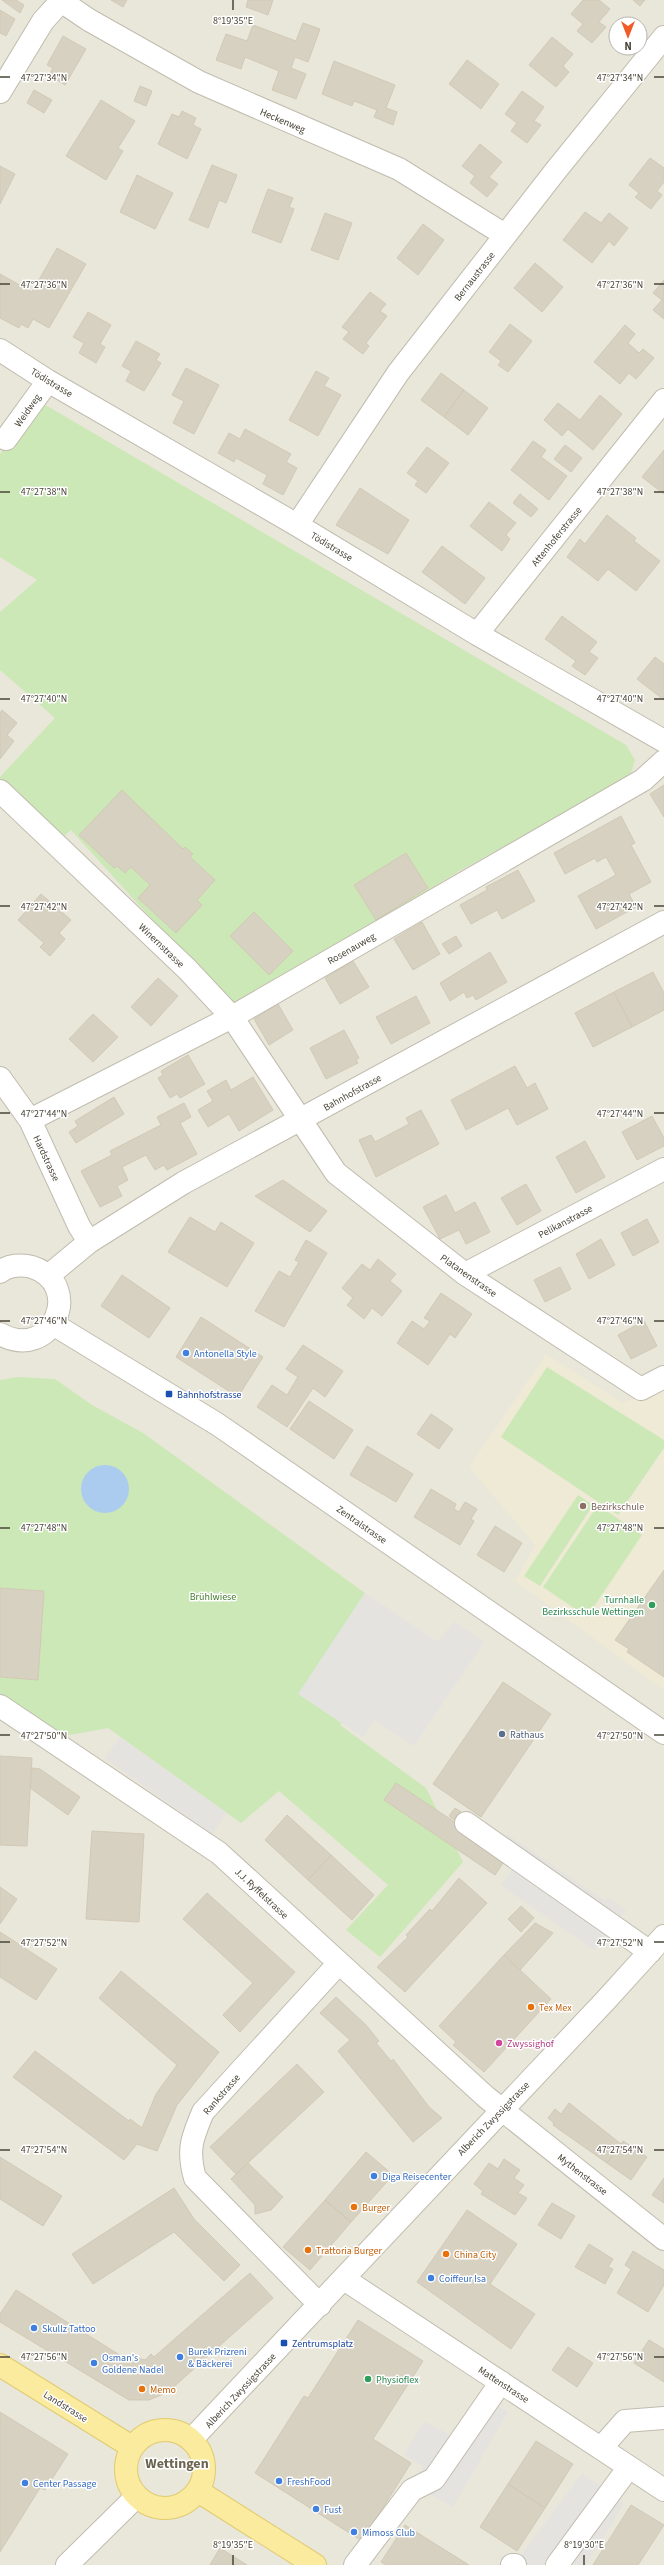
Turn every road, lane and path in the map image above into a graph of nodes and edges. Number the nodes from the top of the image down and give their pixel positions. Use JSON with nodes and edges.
{"nodes":[{"id":1,"x":61,"y":1,"type":"edge"},
{"id":2,"x":664,"y":37,"type":"edge"},
{"id":3,"x":0,"y":92,"type":"edge"},
{"id":4,"x":505,"y":235,"type":"junction"},
{"id":5,"x":0,"y":350,"type":"edge"},
{"id":6,"x":48,"y":381,"type":"junction"},
{"id":7,"x":664,"y":400,"type":"edge"},
{"id":8,"x":6,"y":440,"type":"dead end"},
{"id":9,"x":298,"y":525,"type":"junction"},
{"id":10,"x":477,"y":634,"type":"junction"},
{"id":11,"x":664,"y":741,"type":"edge"},
{"id":12,"x":664,"y":761,"type":"edge"},
{"id":13,"x":0,"y":791,"type":"edge"},
{"id":14,"x":664,"y":922,"type":"edge"},
{"id":15,"x":232,"y":1017,"type":"junction"},
{"id":16,"x":0,"y":1078,"type":"edge"},
{"id":17,"x":30,"y":1120,"type":"junction"},
{"id":18,"x":301,"y":1120,"type":"junction"},
{"id":19,"x":664,"y":1169,"type":"edge"},
{"id":20,"x":89,"y":1242,"type":"junction"},
{"id":21,"x":0,"y":1272,"type":"edge"},
{"id":22,"x":465,"y":1274,"type":"junction"},
{"id":23,"x":48,"y":1276,"type":"junction"},
{"id":24,"x":53,"y":1324,"type":"junction"},
{"id":25,"x":0,"y":1334,"type":"edge"},
{"id":26,"x":664,"y":1377,"type":"edge"},
{"id":27,"x":0,"y":1706,"type":"edge"},
{"id":28,"x":664,"y":1733,"type":"edge"},
{"id":29,"x":466,"y":1823,"type":"dead end"},
{"id":30,"x":657,"y":1944,"type":"edge"},
{"id":31,"x":339,"y":1964,"type":"junction"},
{"id":32,"x":502,"y":2109,"type":"junction"},
{"id":33,"x":664,"y":2239,"type":"edge"},
{"id":34,"x":344,"y":2279,"type":"junction"},
{"id":35,"x":320,"y":2305,"type":"junction"},
{"id":36,"x":0,"y":2365,"type":"edge"},
{"id":37,"x":501,"y":2382,"type":"junction"},
{"id":38,"x":664,"y":2418,"type":"edge"},
{"id":39,"x":191,"y":2440,"type":"junction"},
{"id":40,"x":132,"y":2447,"type":"junction"},
{"id":41,"x":602,"y":2447,"type":"junction"},
{"id":42,"x":629,"y":2467,"type":"junction"},
{"id":43,"x":664,"y":2490,"type":"edge"},
{"id":44,"x":198,"y":2491,"type":"junction"},
{"id":45,"x":136,"y":2497,"type":"junction"},
{"id":46,"x":67,"y":2565,"type":"edge"},
{"id":47,"x":315,"y":2565,"type":"edge"},
{"id":48,"x":355,"y":2565,"type":"edge"},
{"id":49,"x":556,"y":2565,"type":"edge"}],
"edges":[{"from":1,"to":3,"type":"street"},
{"from":1,"to":4,"type":"street","name":"Heckenweg"},
{"from":2,"to":4,"type":"street","name":"Bernaustrasse"},
{"from":4,"to":9,"type":"street","name":"Bernaustrasse"},
{"from":5,"to":6,"type":"street","name":"Tödistrasse"},
{"from":6,"to":8,"type":"street","name":"Weidweg"},
{"from":6,"to":9,"type":"street","name":"Tödistrasse"},
{"from":7,"to":10,"type":"street","name":"Attenhoferstrasse"},
{"from":9,"to":10,"type":"street","name":"Tödistrasse"},
{"from":10,"to":11,"type":"street","name":"Tödistrasse"},
{"from":12,"to":15,"type":"street","name":"Rosenauweg"},
{"from":13,"to":15,"type":"street","name":"Winernstrasse"},
{"from":14,"to":18,"type":"street","name":"Bahnhofstrasse"},
{"from":15,"to":17,"type":"street","name":"Rosenauweg"},
{"from":15,"to":18,"type":"street","name":"Winernstrasse"},
{"from":16,"to":17,"type":"street","name":"Hardstrasse"},
{"from":17,"to":20,"type":"street","name":"Hardstrasse"},
{"from":18,"to":20,"type":"street","name":"Bahnhofstrasse"},
{"from":18,"to":22,"type":"street","name":"Platanenstrasse"},
{"from":19,"to":22,"type":"street","name":"Pelikanstrasse"},
{"from":20,"to":23,"type":"street","name":"Bahnhofstrasse"},
{"from":21,"to":23,"type":"street"},
{"from":22,"to":26,"type":"street","name":"Platanenstrasse"},
{"from":23,"to":24,"type":"street"},
{"from":24,"to":25,"type":"street"},
{"from":24,"to":28,"type":"street","name":"Zentralstrasse"},
{"from":27,"to":31,"type":"street","name":"J.J. Ryffelstrasse"},
{"from":29,"to":30,"type":"street"},
{"from":30,"to":32,"type":"street","name":"Alberich Zwyssigstrasse"},
{"from":31,"to":32,"type":"street","name":"J.J. Ryffelstrasse"},
{"from":31,"to":35,"type":"street","name":"Rankstrasse"},
{"from":32,"to":33,"type":"street","name":"Mythenstrasse"},
{"from":32,"to":34,"type":"street","name":"Alberich Zwyssigstrasse"},
{"from":34,"to":35,"type":"street","name":"Alberich Zwyssigstrasse"},
{"from":34,"to":37,"type":"street","name":"Mattenstrasse"},
{"from":35,"to":39,"type":"street","name":"Alberich Zwyssigstrasse"},
{"from":36,"to":40,"type":"main road","name":"Landstrasse"},
{"from":37,"to":41,"type":"street","name":"Mattenstrasse"},
{"from":37,"to":48,"type":"street"},
{"from":38,"to":41,"type":"street"},
{"from":39,"to":40,"type":"main road"},
{"from":39,"to":44,"type":"main road"},
{"from":40,"to":45,"type":"main road"},
{"from":41,"to":42,"type":"street","name":"Mattenstrasse"},
{"from":42,"to":43,"type":"street","name":"Mattenstrasse"},
{"from":42,"to":49,"type":"street"},
{"from":44,"to":45,"type":"main road"},
{"from":44,"to":47,"type":"main road"},
{"from":45,"to":46,"type":"street"}]}
